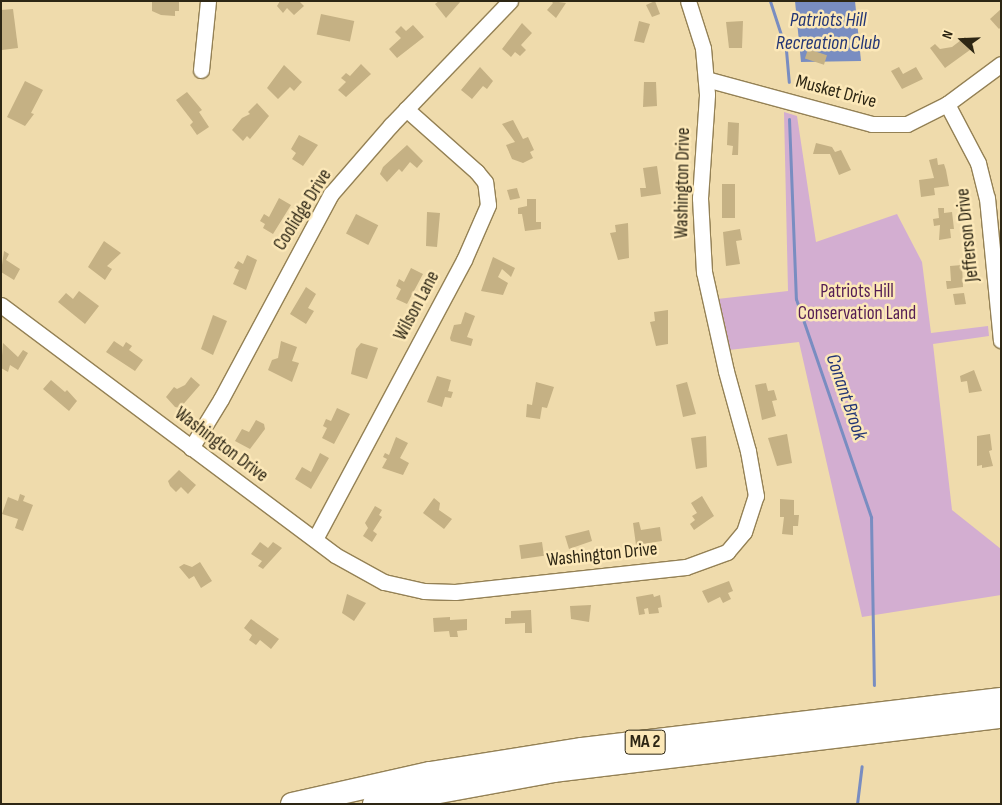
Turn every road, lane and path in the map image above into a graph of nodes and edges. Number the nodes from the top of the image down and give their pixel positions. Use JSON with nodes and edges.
{"nodes":[{"id":1,"x":208,"y":1,"type":"edge"},
{"id":2,"x":510,"y":1,"type":"edge"},
{"id":3,"x":688,"y":1,"type":"edge"},
{"id":4,"x":1001,"y":64,"type":"edge"},
{"id":5,"x":201,"y":70,"type":"dead end"},
{"id":6,"x":706,"y":79,"type":"junction"},
{"id":7,"x":947,"y":104,"type":"junction"},
{"id":8,"x":406,"y":109,"type":"junction"},
{"id":9,"x":1,"y":305,"type":"edge"},
{"id":10,"x":1001,"y":340,"type":"edge"},
{"id":11,"x":192,"y":448,"type":"junction"},
{"id":12,"x":315,"y":539,"type":"junction"},
{"id":13,"x":1001,"y":699,"type":"edge"},
{"id":14,"x":1001,"y":717,"type":"edge"},
{"id":15,"x":292,"y":804,"type":"edge"},
{"id":16,"x":374,"y":804,"type":"edge"}],
"edges":[{"from":1,"to":5,"type":"street"},
{"from":2,"to":8,"type":"street","name":"Coolidge Drive"},
{"from":3,"to":6,"type":"street","name":"Washington Drive"},
{"from":4,"to":7,"type":"street","name":"Musket Drive"},
{"from":6,"to":7,"type":"street","name":"Musket Drive"},
{"from":6,"to":12,"type":"street","name":"Washington Drive"},
{"from":7,"to":10,"type":"street","name":"Jefferson Drive"},
{"from":8,"to":11,"type":"street","name":"Coolidge Drive"},
{"from":8,"to":12,"type":"street","name":"Wilson Lane"},
{"from":9,"to":11,"type":"street","name":"Washington Drive"},
{"from":11,"to":12,"type":"street","name":"Washington Drive"},
{"from":13,"to":15,"type":"highway","number":"MA 2"},
{"from":14,"to":16,"type":"highway","number":"MA 2"}]}
